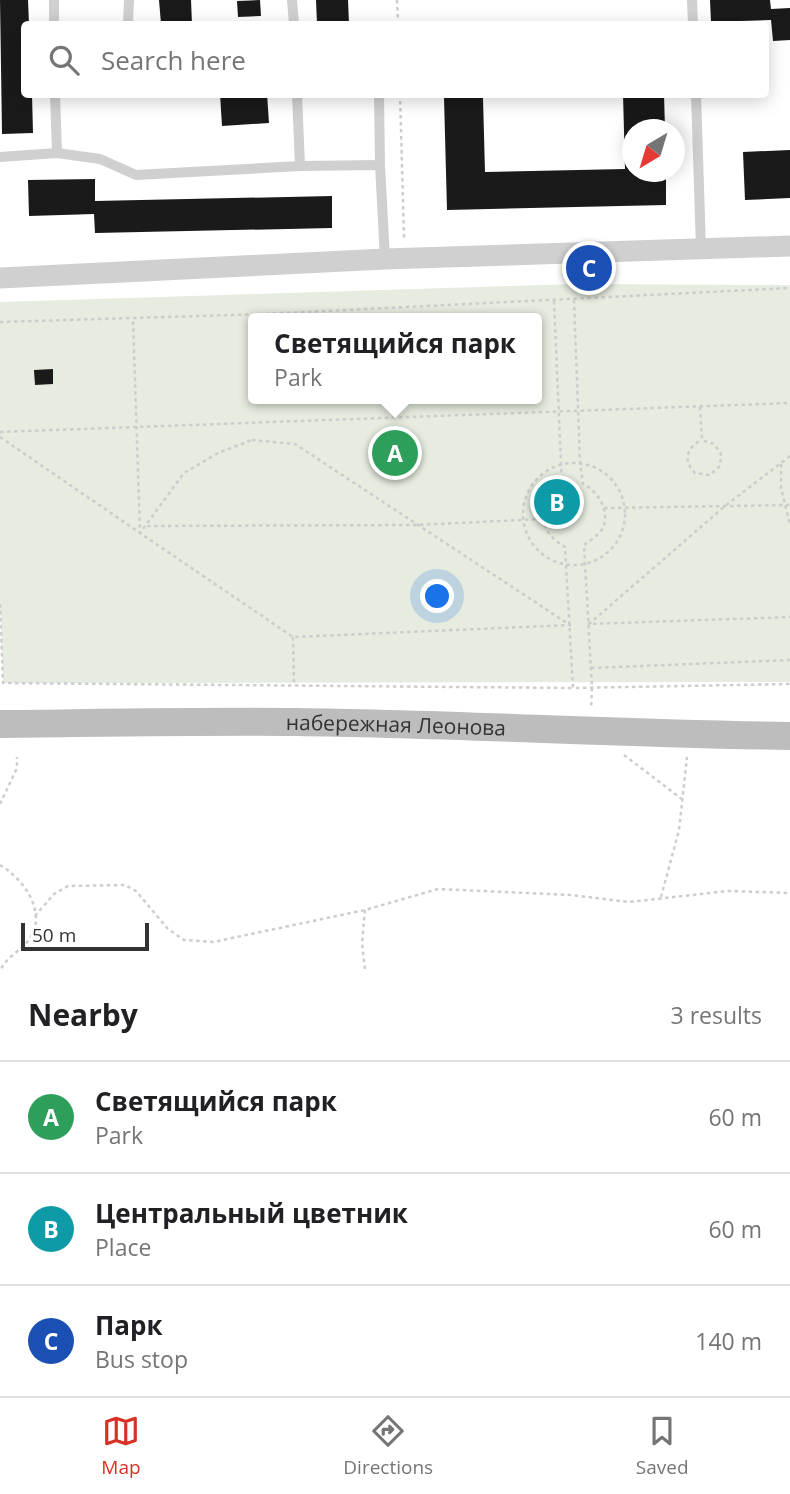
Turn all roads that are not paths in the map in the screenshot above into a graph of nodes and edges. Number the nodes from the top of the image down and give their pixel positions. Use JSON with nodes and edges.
{"nodes":[{"id":1,"x":54,"y":0,"type":"edge"},
{"id":2,"x":128,"y":0,"type":"edge"},
{"id":3,"x":292,"y":0,"type":"edge"},
{"id":4,"x":692,"y":0,"type":"edge"},
{"id":5,"x":54,"y":21,"type":"edge"},
{"id":6,"x":128,"y":21,"type":"edge"},
{"id":7,"x":294,"y":21,"type":"edge"},
{"id":8,"x":693,"y":21,"type":"edge"},
{"id":9,"x":55,"y":98,"type":"edge"},
{"id":10,"x":297,"y":98,"type":"edge"},
{"id":11,"x":379,"y":98,"type":"edge"},
{"id":12,"x":696,"y":98,"type":"edge"},
{"id":13,"x":57,"y":153,"type":"junction"},
{"id":14,"x":0,"y":157,"type":"edge"},
{"id":15,"x":380,"y":165,"type":"junction"},
{"id":16,"x":300,"y":166,"type":"junction"},
{"id":17,"x":790,"y":246,"type":"edge"},
{"id":18,"x":701,"y":249,"type":"junction"},
{"id":19,"x":385,"y":259,"type":"junction"},
{"id":20,"x":0,"y":278,"type":"edge"},
{"id":21,"x":0,"y":724,"type":"edge"},
{"id":22,"x":790,"y":736,"type":"edge"}],
"edges":[{"from":1,"to":5,"type":"lane"},
{"from":2,"to":6,"type":"lane"},
{"from":3,"to":7,"type":"lane"},
{"from":4,"to":8,"type":"lane"},
{"from":9,"to":13,"type":"lane"},
{"from":10,"to":16,"type":"lane"},
{"from":11,"to":15,"type":"lane"},
{"from":12,"to":18,"type":"lane"},
{"from":13,"to":14,"type":"lane"},
{"from":13,"to":16,"type":"lane"},
{"from":15,"to":16,"type":"lane"},
{"from":15,"to":19,"type":"lane"},
{"from":17,"to":18,"type":"street"},
{"from":18,"to":19,"type":"street"},
{"from":19,"to":20,"type":"street"},
{"from":21,"to":22,"type":"main road","name":"набережная Леонова"}]}
